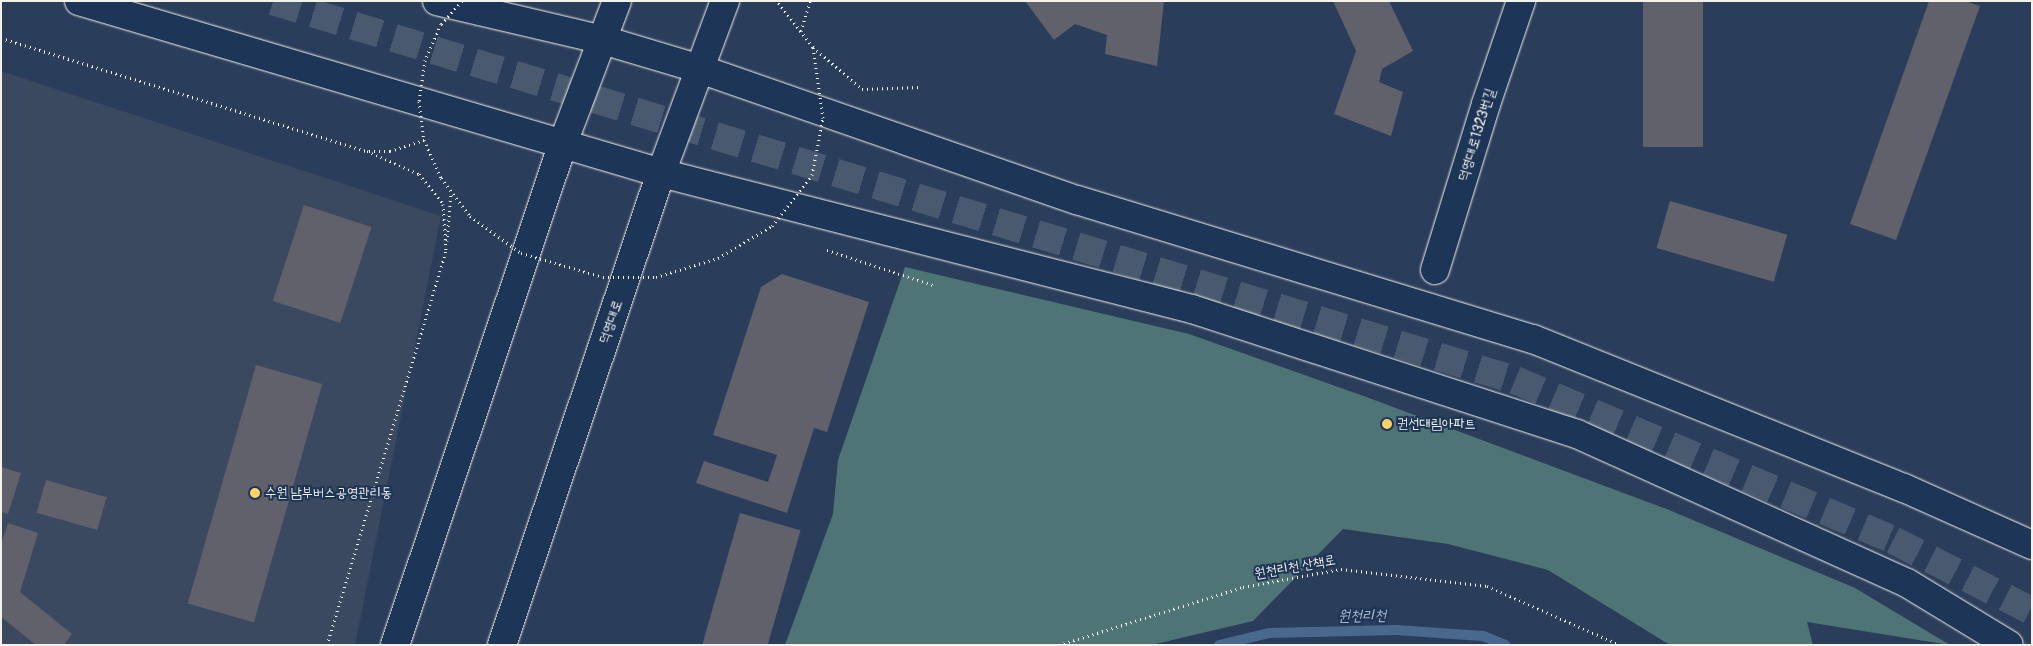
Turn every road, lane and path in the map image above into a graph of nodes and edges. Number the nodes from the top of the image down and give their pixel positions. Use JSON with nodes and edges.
{"nodes":[{"id":1,"x":79,"y":1,"type":"edge"},
{"id":2,"x":437,"y":1,"type":"edge"},
{"id":3,"x":462,"y":1,"type":"edge"},
{"id":4,"x":617,"y":1,"type":"edge"},
{"id":5,"x":725,"y":1,"type":"edge"},
{"id":6,"x":777,"y":1,"type":"edge"},
{"id":7,"x":810,"y":1,"type":"edge"},
{"id":8,"x":1521,"y":1,"type":"edge"},
{"id":9,"x":800,"y":31,"type":"junction"},
{"id":10,"x":1,"y":38,"type":"edge"},
{"id":11,"x":603,"y":40,"type":"junction"},
{"id":12,"x":813,"y":47,"type":"junction"},
{"id":13,"x":700,"y":69,"type":"junction"},
{"id":14,"x":921,"y":87,"type":"dead end"},
{"id":15,"x":424,"y":140,"type":"junction"},
{"id":16,"x":563,"y":143,"type":"junction"},
{"id":17,"x":367,"y":150,"type":"junction"},
{"id":18,"x":661,"y":174,"type":"junction"},
{"id":19,"x":452,"y":192,"type":"junction"},
{"id":20,"x":772,"y":226,"type":"junction"},
{"id":21,"x":781,"y":230,"type":"dead end"},
{"id":22,"x":817,"y":246,"type":"dead end"},
{"id":23,"x":446,"y":252,"type":"junction"},
{"id":24,"x":1435,"y":270,"type":"dead end"},
{"id":25,"x":933,"y":285,"type":"dead end"},
{"id":26,"x":2032,"y":546,"type":"edge"},
{"id":27,"x":327,"y":645,"type":"edge"},
{"id":28,"x":395,"y":645,"type":"edge"},
{"id":29,"x":502,"y":645,"type":"edge"},
{"id":30,"x":1059,"y":645,"type":"edge"},
{"id":31,"x":1620,"y":645,"type":"edge"},
{"id":32,"x":2009,"y":645,"type":"edge"}],
"edges":[{"from":1,"to":16,"type":"main road"},
{"from":2,"to":11,"type":"main road"},
{"from":3,"to":15,"type":"path","bridge":true},
{"from":4,"to":11,"type":"main road"},
{"from":5,"to":13,"type":"main road","name":"덕영대로"},
{"from":6,"to":9,"type":"path","bridge":true},
{"from":7,"to":9,"type":"path"},
{"from":8,"to":24,"type":"main road","name":"덕영대로1323번길"},
{"from":9,"to":12,"type":"path","bridge":true},
{"from":10,"to":17,"type":"path"},
{"from":11,"to":13,"type":"main road"},
{"from":11,"to":16,"type":"main road"},
{"from":12,"to":14,"type":"path"},
{"from":12,"to":20,"type":"path","bridge":true},
{"from":13,"to":18,"type":"main road","name":"덕영대로"},
{"from":13,"to":26,"type":"main road"},
{"from":15,"to":17,"type":"path"},
{"from":15,"to":19,"type":"path","bridge":true},
{"from":16,"to":18,"type":"main road"},
{"from":16,"to":28,"type":"main road"},
{"from":17,"to":23,"type":"path"},
{"from":18,"to":29,"type":"main road","name":"덕영대로"},
{"from":18,"to":32,"type":"main road"},
{"from":19,"to":20,"type":"path","bridge":true},
{"from":19,"to":23,"type":"path"},
{"from":20,"to":21,"type":"path"},
{"from":22,"to":25,"type":"path"},
{"from":23,"to":27,"type":"path"},
{"from":30,"to":31,"type":"path","name":"원천리천 산책로"}]}
